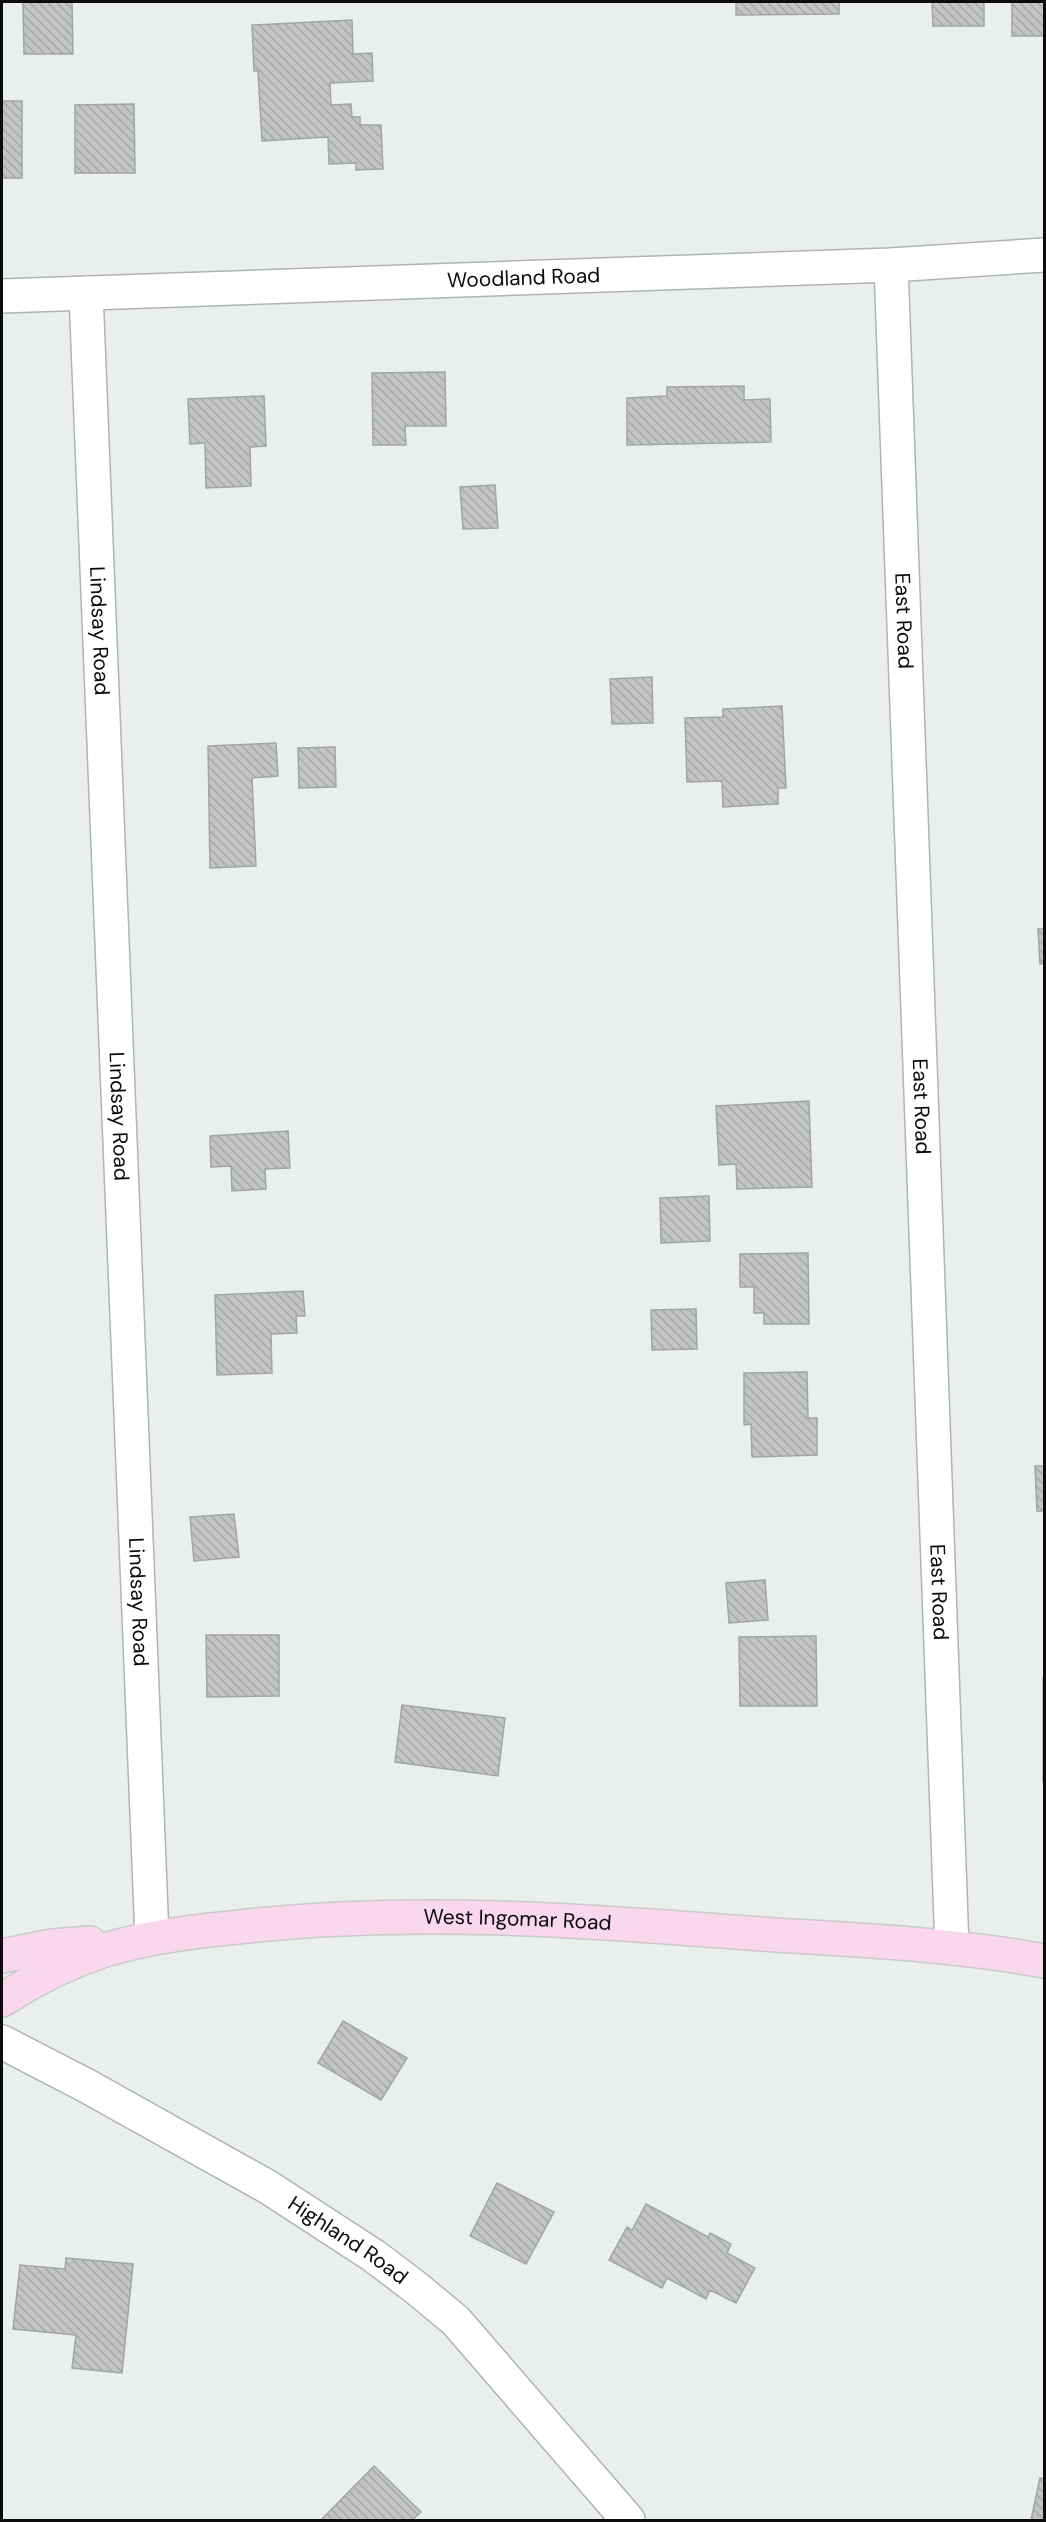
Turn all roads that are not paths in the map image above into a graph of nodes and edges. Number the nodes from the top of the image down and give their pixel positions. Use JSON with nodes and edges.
{"nodes":[{"id":1,"x":1044,"y":255,"type":"edge"},
{"id":2,"x":891,"y":265,"type":"junction"},
{"id":3,"x":86,"y":293,"type":"junction"},
{"id":4,"x":2,"y":296,"type":"edge"},
{"id":5,"x":152,"y":1938,"type":"junction"},
{"id":6,"x":952,"y":1948,"type":"junction"},
{"id":7,"x":2,"y":1956,"type":"edge"},
{"id":8,"x":1044,"y":1960,"type":"edge"},
{"id":9,"x":2,"y":2000,"type":"edge"},
{"id":10,"x":2,"y":2042,"type":"edge"},
{"id":11,"x":628,"y":2520,"type":"edge"}],
"edges":[{"from":1,"to":2,"type":"street","name":"Woodland Road"},
{"from":2,"to":3,"type":"street","name":"Woodland Road"},
{"from":2,"to":6,"type":"street","name":"East Road"},
{"from":3,"to":4,"type":"street","name":"Woodland Road"},
{"from":3,"to":5,"type":"street","name":"Lindsay Road"},
{"from":5,"to":6,"type":"main road","name":"West Ingomar Road"},
{"from":5,"to":7,"type":"main road"},
{"from":5,"to":9,"type":"main road","name":"West Ingomar Road"},
{"from":6,"to":8,"type":"main road","name":"West Ingomar Road"},
{"from":10,"to":11,"type":"street","name":"Highland Road"}]}
